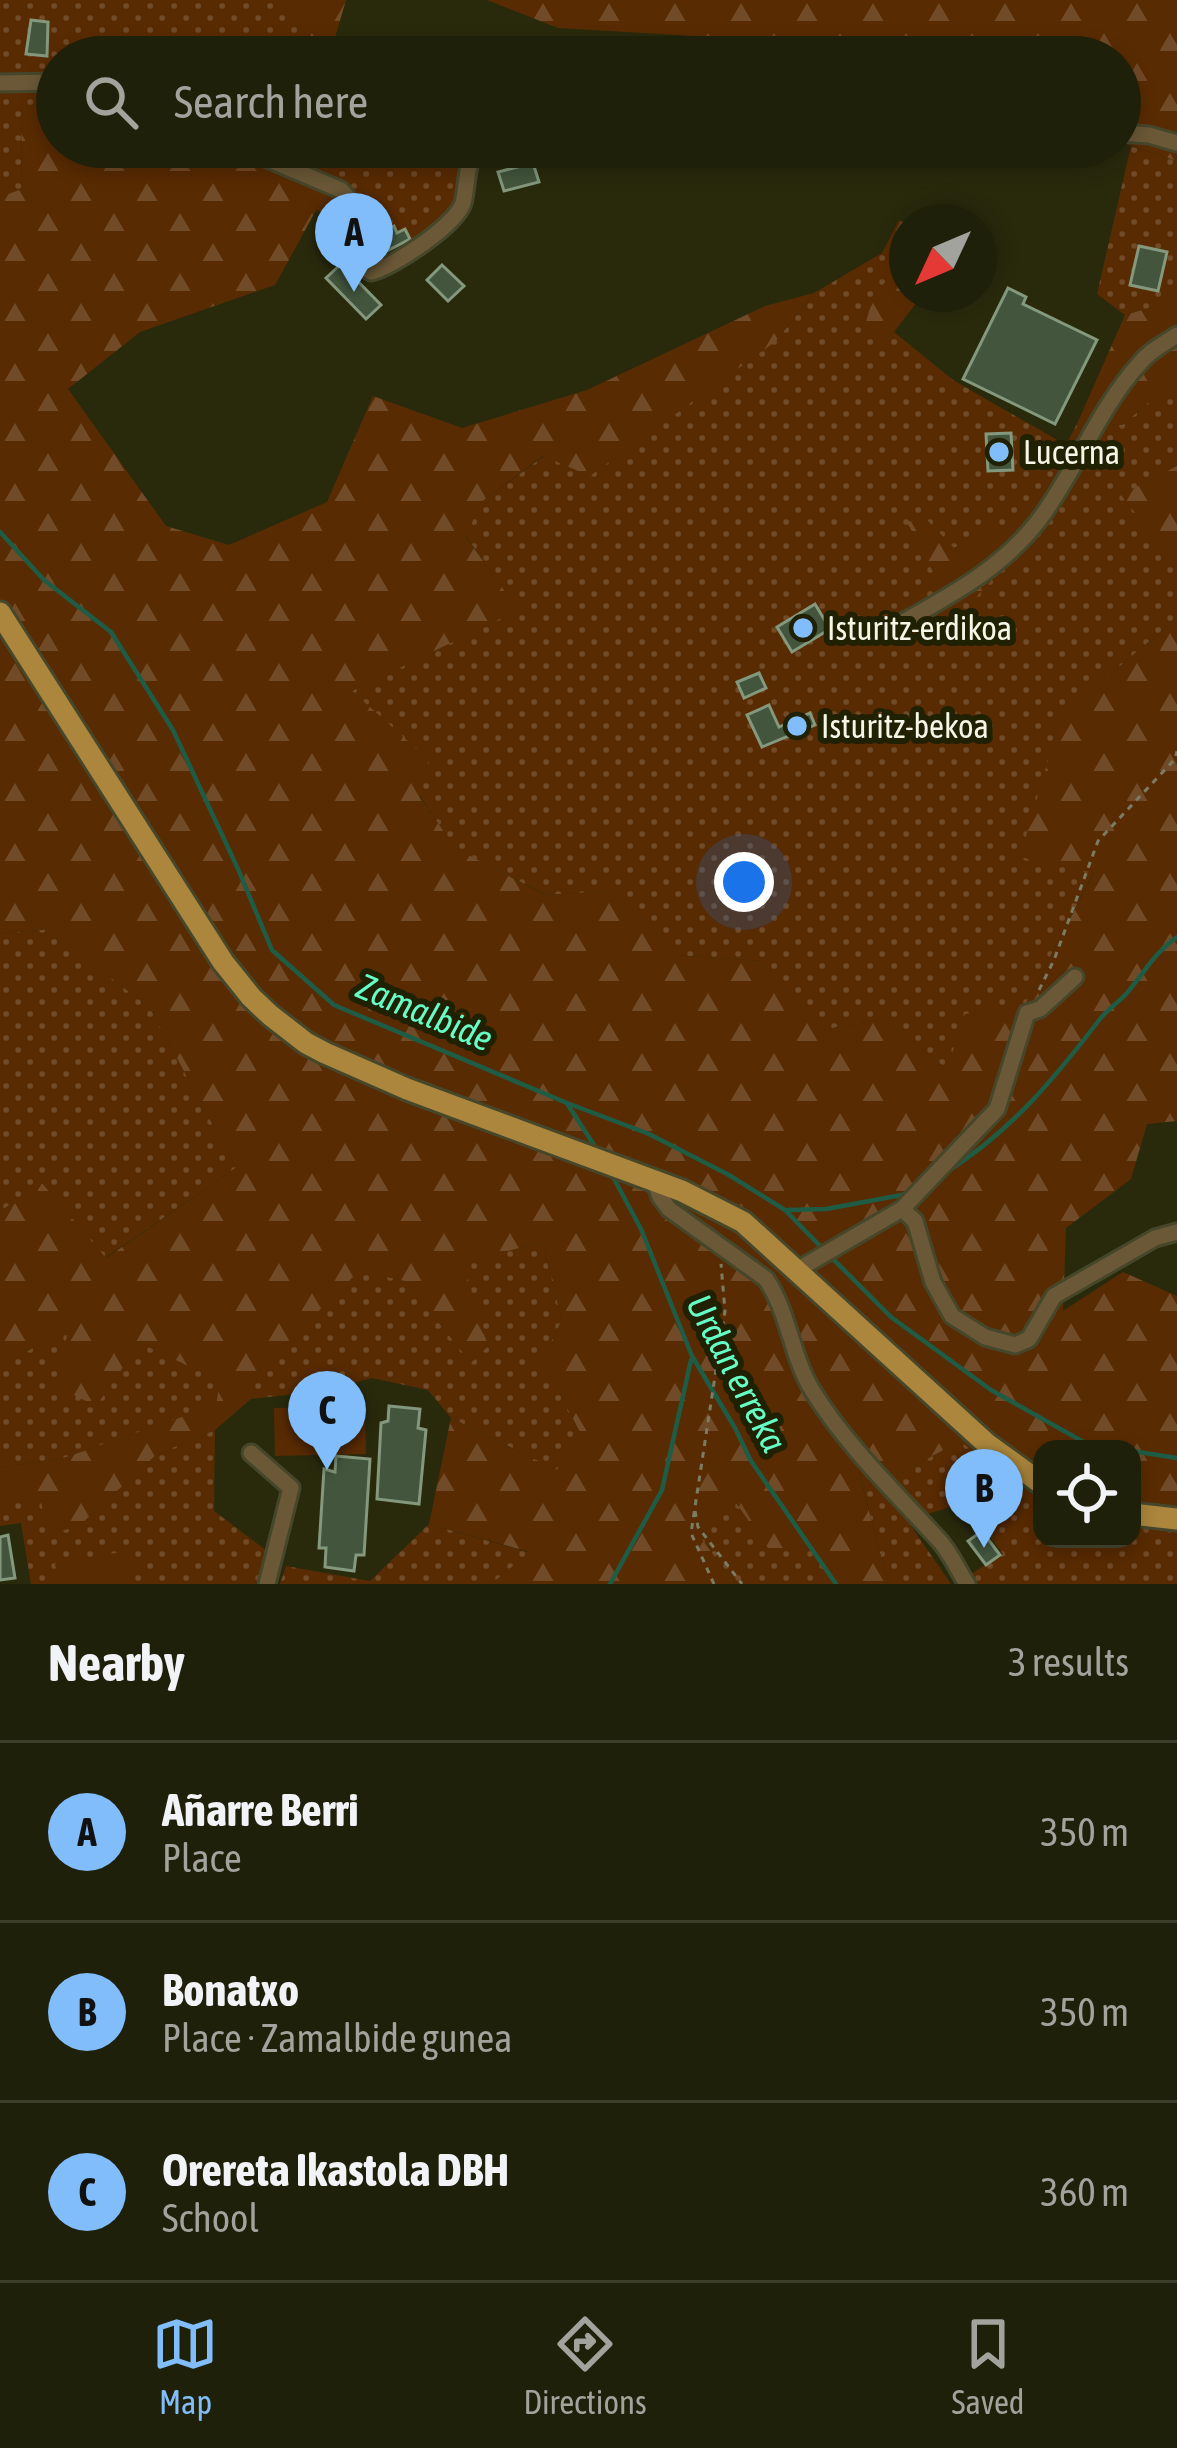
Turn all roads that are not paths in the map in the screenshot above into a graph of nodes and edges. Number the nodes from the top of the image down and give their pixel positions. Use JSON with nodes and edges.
{"nodes":[{"id":1,"x":36,"y":82,"type":"edge"},
{"id":2,"x":0,"y":83,"type":"edge"},
{"id":3,"x":1141,"y":134,"type":"edge"},
{"id":4,"x":1177,"y":142,"type":"edge"},
{"id":5,"x":289,"y":168,"type":"edge"},
{"id":6,"x":468,"y":168,"type":"edge"},
{"id":7,"x":1177,"y":334,"type":"edge"},
{"id":8,"x":0,"y":613,"type":"edge"},
{"id":9,"x":889,"y":630,"type":"dead end"},
{"id":10,"x":1075,"y":977,"type":"dead end"},
{"id":11,"x":654,"y":1180,"type":"junction"},
{"id":12,"x":902,"y":1209,"type":"junction"},
{"id":13,"x":1177,"y":1232,"type":"edge"},
{"id":14,"x":797,"y":1270,"type":"junction"},
{"id":15,"x":251,"y":1453,"type":"dead end"},
{"id":16,"x":1033,"y":1478,"type":"edge"},
{"id":17,"x":1141,"y":1515,"type":"edge"},
{"id":18,"x":1177,"y":1519,"type":"edge"},
{"id":19,"x":267,"y":1584,"type":"edge"},
{"id":20,"x":968,"y":1584,"type":"edge"}],
"edges":[{"from":1,"to":2,"type":"street"},
{"from":3,"to":4,"type":"street"},
{"from":5,"to":6,"type":"street"},
{"from":7,"to":9,"type":"street"},
{"from":8,"to":11,"type":"main road"},
{"from":10,"to":12,"type":"street"},
{"from":11,"to":14,"type":"main road"},
{"from":11,"to":20,"type":"street"},
{"from":12,"to":13,"type":"street"},
{"from":12,"to":14,"type":"street"},
{"from":14,"to":16,"type":"main road"},
{"from":15,"to":19,"type":"street"},
{"from":17,"to":18,"type":"main road"}]}
